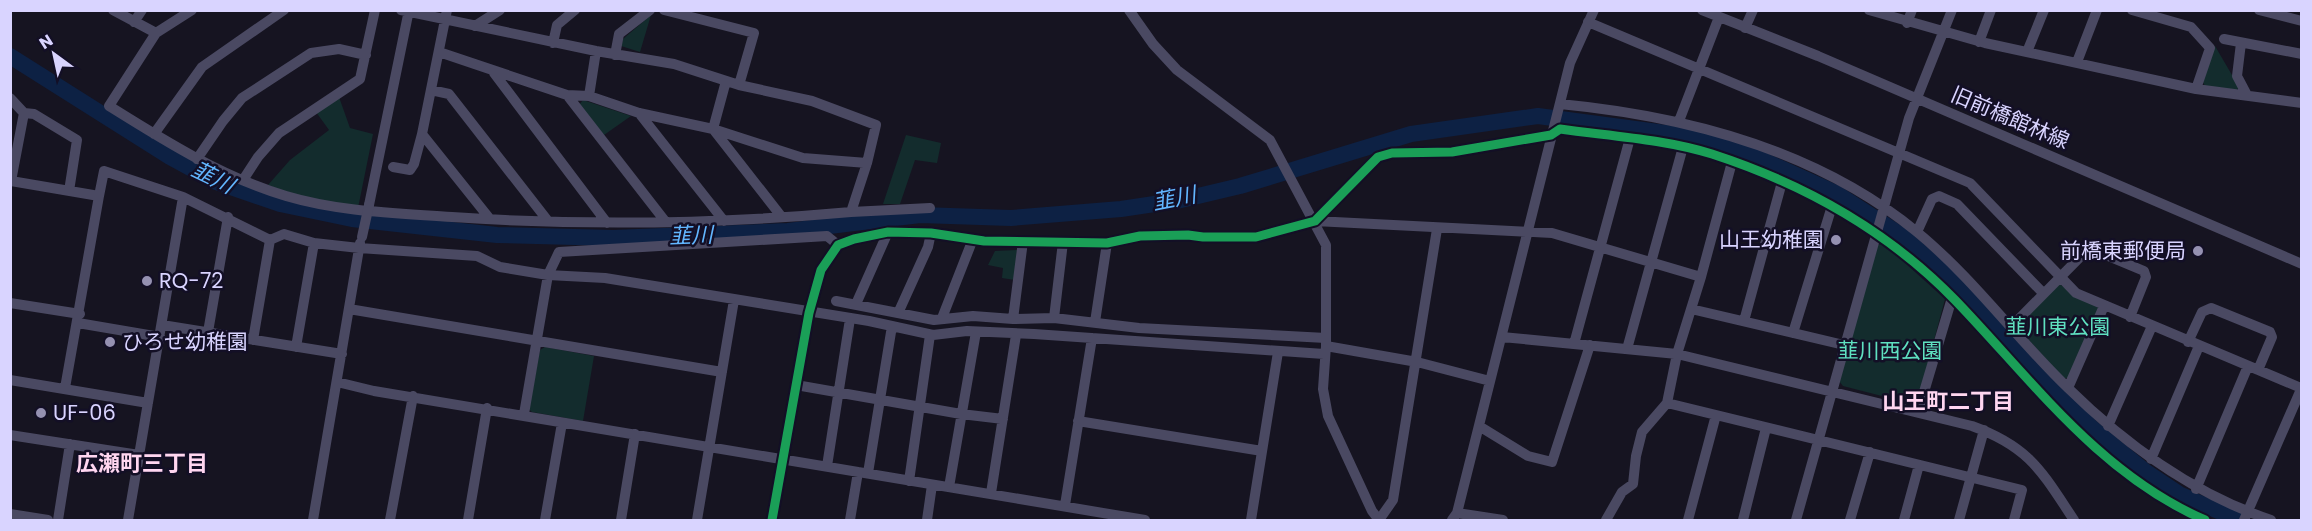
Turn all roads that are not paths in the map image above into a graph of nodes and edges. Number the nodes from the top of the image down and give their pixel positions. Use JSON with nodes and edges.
{"nodes":[{"id":1,"x":113,"y":10,"type":"edge"},
{"id":2,"x":142,"y":10,"type":"edge"},
{"id":3,"x":192,"y":10,"type":"edge"},
{"id":4,"x":284,"y":10,"type":"edge"},
{"id":5,"x":375,"y":10,"type":"edge"},
{"id":6,"x":500,"y":10,"type":"edge"},
{"id":7,"x":574,"y":10,"type":"edge"},
{"id":8,"x":651,"y":10,"type":"edge"},
{"id":9,"x":664,"y":10,"type":"edge"},
{"id":10,"x":1129,"y":10,"type":"edge"},
{"id":11,"x":1594,"y":10,"type":"edge"},
{"id":12,"x":1702,"y":10,"type":"edge"},
{"id":13,"x":1753,"y":10,"type":"edge"},
{"id":14,"x":1869,"y":10,"type":"edge"},
{"id":15,"x":1912,"y":10,"type":"edge"},
{"id":16,"x":1952,"y":10,"type":"edge"},
{"id":17,"x":1991,"y":10,"type":"edge"},
{"id":18,"x":2044,"y":10,"type":"edge"},
{"id":19,"x":2097,"y":10,"type":"edge"},
{"id":20,"x":2133,"y":10,"type":"edge"},
{"id":21,"x":2259,"y":10,"type":"edge"},
{"id":22,"x":406,"y":11,"type":"edge"},
{"id":23,"x":446,"y":15,"type":"edge"},
{"id":24,"x":1719,"y":17,"type":"junction"},
{"id":25,"x":2301,"y":21,"type":"edge"},
{"id":26,"x":134,"y":22,"type":"junction"},
{"id":27,"x":1588,"y":22,"type":"junction"},
{"id":28,"x":1907,"y":23,"type":"junction"},
{"id":29,"x":475,"y":26,"type":"junction"},
{"id":30,"x":1745,"y":28,"type":"junction"},
{"id":31,"x":156,"y":33,"type":"junction"},
{"id":32,"x":1943,"y":33,"type":"junction"},
{"id":33,"x":2224,"y":39,"type":"dead end"},
{"id":34,"x":1979,"y":42,"type":"junction"},
{"id":35,"x":2241,"y":42,"type":"junction"},
{"id":36,"x":554,"y":43,"type":"junction"},
{"id":37,"x":596,"y":51,"type":"junction"},
{"id":38,"x":439,"y":52,"type":"junction"},
{"id":39,"x":2027,"y":52,"type":"junction"},
{"id":40,"x":2301,"y":54,"type":"edge"},
{"id":41,"x":366,"y":55,"type":"junction"},
{"id":42,"x":615,"y":55,"type":"junction"},
{"id":43,"x":2077,"y":62,"type":"junction"},
{"id":44,"x":1699,"y":69,"type":"junction"},
{"id":45,"x":494,"y":72,"type":"junction"},
{"id":46,"x":726,"y":81,"type":"junction"},
{"id":47,"x":739,"y":85,"type":"junction"},
{"id":48,"x":2196,"y":89,"type":"junction"},
{"id":49,"x":431,"y":90,"type":"junction"},
{"id":50,"x":567,"y":95,"type":"junction"},
{"id":51,"x":2247,"y":95,"type":"junction"},
{"id":52,"x":589,"y":96,"type":"junction"},
{"id":53,"x":10,"y":98,"type":"edge"},
{"id":54,"x":1915,"y":98,"type":"junction"},
{"id":55,"x":2301,"y":103,"type":"edge"},
{"id":56,"x":1559,"y":106,"type":"junction"},
{"id":57,"x":639,"y":112,"type":"junction"},
{"id":58,"x":24,"y":113,"type":"junction"},
{"id":59,"x":1679,"y":121,"type":"junction"},
{"id":60,"x":713,"y":129,"type":"junction"},
{"id":61,"x":1552,"y":130,"type":"junction"},
{"id":62,"x":154,"y":134,"type":"junction"},
{"id":63,"x":422,"y":134,"type":"junction"},
{"id":64,"x":1630,"y":138,"type":"junction"},
{"id":65,"x":1683,"y":147,"type":"junction"},
{"id":66,"x":1900,"y":154,"type":"junction"},
{"id":67,"x":197,"y":159,"type":"junction"},
{"id":68,"x":1732,"y":162,"type":"junction"},
{"id":69,"x":867,"y":163,"type":"junction"},
{"id":70,"x":393,"y":167,"type":"dead end"},
{"id":71,"x":243,"y":180,"type":"junction"},
{"id":72,"x":11,"y":182,"type":"edge"},
{"id":73,"x":1782,"y":182,"type":"junction"},
{"id":74,"x":69,"y":191,"type":"junction"},
{"id":75,"x":99,"y":196,"type":"junction"},
{"id":76,"x":183,"y":197,"type":"junction"},
{"id":77,"x":1832,"y":206,"type":"junction"},
{"id":78,"x":930,"y":207,"type":"dead end"},
{"id":79,"x":1883,"y":210,"type":"junction"},
{"id":80,"x":850,"y":212,"type":"junction"},
{"id":81,"x":781,"y":216,"type":"junction"},
{"id":82,"x":228,"y":217,"type":"junction"},
{"id":83,"x":490,"y":219,"type":"junction"},
{"id":84,"x":548,"y":221,"type":"junction"},
{"id":85,"x":665,"y":221,"type":"junction"},
{"id":86,"x":724,"y":221,"type":"junction"},
{"id":87,"x":1313,"y":221,"type":"junction"},
{"id":88,"x":607,"y":223,"type":"junction"},
{"id":89,"x":1437,"y":229,"type":"junction"},
{"id":90,"x":1877,"y":230,"type":"junction"},
{"id":91,"x":888,"y":232,"type":"junction"},
{"id":92,"x":1528,"y":232,"type":"junction"},
{"id":93,"x":1917,"y":232,"type":"junction"},
{"id":94,"x":931,"y":233,"type":"junction"},
{"id":95,"x":973,"y":239,"type":"junction"},
{"id":96,"x":270,"y":240,"type":"junction"},
{"id":97,"x":1023,"y":241,"type":"junction"},
{"id":98,"x":360,"y":242,"type":"junction"},
{"id":99,"x":1063,"y":242,"type":"junction"},
{"id":100,"x":314,"y":243,"type":"junction"},
{"id":101,"x":1107,"y":243,"type":"junction"},
{"id":102,"x":838,"y":245,"type":"junction"},
{"id":103,"x":1600,"y":247,"type":"junction"},
{"id":104,"x":1651,"y":262,"type":"junction"},
{"id":105,"x":2301,"y":264,"type":"edge"},
{"id":106,"x":548,"y":275,"type":"junction"},
{"id":107,"x":1701,"y":277,"type":"junction"},
{"id":108,"x":2059,"y":277,"type":"junction"},
{"id":109,"x":2043,"y":293,"type":"junction"},
{"id":110,"x":1952,"y":298,"type":"junction"},
{"id":111,"x":734,"y":300,"type":"junction"},
{"id":112,"x":836,"y":301,"type":"dead end"},
{"id":113,"x":10,"y":303,"type":"edge"},
{"id":114,"x":856,"y":304,"type":"junction"},
{"id":115,"x":2104,"y":306,"type":"junction"},
{"id":116,"x":349,"y":309,"type":"junction"},
{"id":117,"x":1691,"y":309,"type":"junction"},
{"id":118,"x":899,"y":312,"type":"junction"},
{"id":119,"x":809,"y":313,"type":"junction"},
{"id":120,"x":2130,"y":317,"type":"junction"},
{"id":121,"x":942,"y":318,"type":"junction"},
{"id":122,"x":1054,"y":318,"type":"junction"},
{"id":123,"x":79,"y":319,"type":"junction"},
{"id":124,"x":850,"y":319,"type":"junction"},
{"id":125,"x":1013,"y":319,"type":"junction"},
{"id":126,"x":1743,"y":321,"type":"junction"},
{"id":127,"x":1095,"y":322,"type":"junction"},
{"id":128,"x":162,"y":325,"type":"junction"},
{"id":129,"x":892,"y":326,"type":"junction"},
{"id":130,"x":2012,"y":326,"type":"junction"},
{"id":131,"x":2152,"y":326,"type":"junction"},
{"id":132,"x":208,"y":332,"type":"junction"},
{"id":133,"x":976,"y":332,"type":"junction"},
{"id":134,"x":1793,"y":333,"type":"junction"},
{"id":135,"x":930,"y":335,"type":"junction"},
{"id":136,"x":1016,"y":335,"type":"junction"},
{"id":137,"x":160,"y":337,"type":"junction"},
{"id":138,"x":1502,"y":337,"type":"junction"},
{"id":139,"x":1092,"y":338,"type":"junction"},
{"id":140,"x":253,"y":340,"type":"junction"},
{"id":141,"x":537,"y":342,"type":"junction"},
{"id":142,"x":2188,"y":342,"type":"junction"},
{"id":143,"x":1574,"y":344,"type":"junction"},
{"id":144,"x":1590,"y":345,"type":"junction"},
{"id":145,"x":1844,"y":345,"type":"junction"},
{"id":146,"x":296,"y":346,"type":"junction"},
{"id":147,"x":1326,"y":346,"type":"junction"},
{"id":148,"x":2199,"y":346,"type":"junction"},
{"id":149,"x":1627,"y":349,"type":"junction"},
{"id":150,"x":1278,"y":352,"type":"junction"},
{"id":151,"x":342,"y":354,"type":"junction"},
{"id":152,"x":1677,"y":354,"type":"junction"},
{"id":153,"x":1417,"y":362,"type":"junction"},
{"id":154,"x":2253,"y":368,"type":"junction"},
{"id":155,"x":722,"y":372,"type":"junction"},
{"id":156,"x":10,"y":380,"type":"edge"},
{"id":157,"x":1490,"y":381,"type":"junction"},
{"id":158,"x":337,"y":382,"type":"junction"},
{"id":159,"x":796,"y":385,"type":"junction"},
{"id":160,"x":2301,"y":387,"type":"edge"},
{"id":161,"x":65,"y":388,"type":"junction"},
{"id":162,"x":2068,"y":388,"type":"junction"},
{"id":163,"x":1831,"y":391,"type":"junction"},
{"id":164,"x":839,"y":392,"type":"junction"},
{"id":165,"x":413,"y":396,"type":"junction"},
{"id":166,"x":879,"y":400,"type":"junction"},
{"id":167,"x":148,"y":403,"type":"junction"},
{"id":168,"x":1667,"y":403,"type":"junction"},
{"id":169,"x":921,"y":407,"type":"junction"},
{"id":170,"x":487,"y":408,"type":"junction"},
{"id":171,"x":1918,"y":412,"type":"junction"},
{"id":172,"x":524,"y":414,"type":"junction"},
{"id":173,"x":962,"y":414,"type":"junction"},
{"id":174,"x":1716,"y":415,"type":"junction"},
{"id":175,"x":1003,"y":419,"type":"junction"},
{"id":176,"x":1078,"y":421,"type":"junction"},
{"id":177,"x":561,"y":423,"type":"junction"},
{"id":178,"x":1479,"y":426,"type":"junction"},
{"id":179,"x":2108,"y":426,"type":"junction"},
{"id":180,"x":1766,"y":428,"type":"junction"},
{"id":181,"x":1984,"y":430,"type":"junction"},
{"id":182,"x":635,"y":434,"type":"junction"},
{"id":183,"x":10,"y":435,"type":"edge"},
{"id":184,"x":1818,"y":441,"type":"junction"},
{"id":185,"x":70,"y":444,"type":"junction"},
{"id":186,"x":709,"y":446,"type":"junction"},
{"id":187,"x":1262,"y":451,"type":"junction"},
{"id":188,"x":1870,"y":452,"type":"junction"},
{"id":189,"x":139,"y":455,"type":"junction"},
{"id":190,"x":783,"y":459,"type":"junction"},
{"id":191,"x":2151,"y":459,"type":"junction"},
{"id":192,"x":1919,"y":465,"type":"junction"},
{"id":193,"x":827,"y":466,"type":"junction"},
{"id":194,"x":863,"y":472,"type":"junction"},
{"id":195,"x":1971,"y":477,"type":"junction"},
{"id":196,"x":909,"y":481,"type":"junction"},
{"id":197,"x":932,"y":485,"type":"junction"},
{"id":198,"x":949,"y":486,"type":"junction"},
{"id":199,"x":2196,"y":489,"type":"junction"},
{"id":200,"x":991,"y":493,"type":"junction"},
{"id":201,"x":1065,"y":505,"type":"junction"},
{"id":202,"x":10,"y":514,"type":"edge"},
{"id":203,"x":2246,"y":515,"type":"edge"},
{"id":204,"x":1454,"y":517,"type":"edge"},
{"id":205,"x":1119,"y":518,"type":"edge"},
{"id":206,"x":48,"y":520,"type":"edge"},
{"id":207,"x":58,"y":520,"type":"edge"},
{"id":208,"x":128,"y":520,"type":"edge"},
{"id":209,"x":313,"y":520,"type":"edge"},
{"id":210,"x":390,"y":520,"type":"edge"},
{"id":211,"x":468,"y":520,"type":"edge"},
{"id":212,"x":545,"y":520,"type":"edge"},
{"id":213,"x":621,"y":520,"type":"edge"},
{"id":214,"x":697,"y":520,"type":"edge"},
{"id":215,"x":772,"y":520,"type":"edge"},
{"id":216,"x":850,"y":520,"type":"edge"},
{"id":217,"x":927,"y":520,"type":"edge"},
{"id":218,"x":1145,"y":520,"type":"edge"},
{"id":219,"x":1251,"y":520,"type":"edge"},
{"id":220,"x":1379,"y":520,"type":"edge"},
{"id":221,"x":1503,"y":520,"type":"edge"},
{"id":222,"x":1606,"y":520,"type":"edge"},
{"id":223,"x":1688,"y":520,"type":"edge"},
{"id":224,"x":1743,"y":520,"type":"edge"},
{"id":225,"x":1796,"y":520,"type":"edge"},
{"id":226,"x":1850,"y":520,"type":"edge"},
{"id":227,"x":1904,"y":520,"type":"edge"},
{"id":228,"x":1959,"y":520,"type":"edge"},
{"id":229,"x":2014,"y":520,"type":"edge"},
{"id":230,"x":2074,"y":520,"type":"edge"},
{"id":231,"x":2205,"y":520,"type":"edge"},
{"id":232,"x":2271,"y":520,"type":"edge"}],
"edges":[{"from":1,"to":26,"type":"street"},
{"from":2,"to":26,"type":"street"},
{"from":3,"to":31,"type":"street"},
{"from":4,"to":62,"type":"street"},
{"from":5,"to":41,"type":"street"},
{"from":6,"to":29,"type":"street"},
{"from":7,"to":36,"type":"street"},
{"from":8,"to":42,"type":"street"},
{"from":9,"to":47,"type":"street"},
{"from":10,"to":87,"type":"street"},
{"from":11,"to":27,"type":"street"},
{"from":12,"to":24,"type":"street","name":"旧前橋館林線"},
{"from":13,"to":30,"type":"street"},
{"from":14,"to":28,"type":"street"},
{"from":15,"to":28,"type":"street"},
{"from":16,"to":32,"type":"street"},
{"from":17,"to":34,"type":"street"},
{"from":18,"to":39,"type":"street"},
{"from":19,"to":43,"type":"street"},
{"from":20,"to":48,"type":"street"},
{"from":21,"to":25,"type":"street"},
{"from":22,"to":23,"type":"street"},
{"from":22,"to":98,"type":"street","bridge":true},
{"from":23,"to":29,"type":"street"},
{"from":23,"to":38,"type":"street"},
{"from":24,"to":30,"type":"street","name":"旧前橋館林線"},
{"from":24,"to":44,"type":"street"},
{"from":26,"to":31,"type":"street"},
{"from":27,"to":44,"type":"street"},
{"from":27,"to":56,"type":"street"},
{"from":28,"to":32,"type":"street"},
{"from":29,"to":36,"type":"street"},
{"from":30,"to":54,"type":"street","name":"旧前橋館林線"},
{"from":31,"to":62,"type":"street"},
{"from":32,"to":34,"type":"street"},
{"from":32,"to":54,"type":"street"},
{"from":33,"to":35,"type":"street"},
{"from":34,"to":39,"type":"street"},
{"from":35,"to":40,"type":"street"},
{"from":35,"to":51,"type":"street"},
{"from":36,"to":37,"type":"street"},
{"from":37,"to":42,"type":"street"},
{"from":37,"to":52,"type":"street"},
{"from":38,"to":45,"type":"street"},
{"from":38,"to":49,"type":"street"},
{"from":39,"to":43,"type":"street"},
{"from":41,"to":67,"type":"street"},
{"from":41,"to":71,"type":"street"},
{"from":42,"to":46,"type":"street"},
{"from":43,"to":48,"type":"street"},
{"from":44,"to":59,"type":"street"},
{"from":44,"to":66,"type":"street"},
{"from":45,"to":50,"type":"street"},
{"from":45,"to":88,"type":"street"},
{"from":46,"to":47,"type":"street"},
{"from":46,"to":60,"type":"street"},
{"from":47,"to":69,"type":"street"},
{"from":48,"to":51,"type":"street"},
{"from":49,"to":63,"type":"street"},
{"from":49,"to":84,"type":"street"},
{"from":50,"to":52,"type":"street"},
{"from":50,"to":85,"type":"street"},
{"from":51,"to":55,"type":"street"},
{"from":52,"to":57,"type":"street"},
{"from":53,"to":58,"type":"street"},
{"from":54,"to":66,"type":"street"},
{"from":54,"to":105,"type":"street","name":"旧前橋館林線"},
{"from":56,"to":59,"type":"street"},
{"from":56,"to":61,"type":"street"},
{"from":57,"to":60,"type":"street"},
{"from":57,"to":86,"type":"street"},
{"from":58,"to":72,"type":"street"},
{"from":58,"to":74,"type":"street"},
{"from":59,"to":79,"type":"street"},
{"from":60,"to":69,"type":"street"},
{"from":60,"to":81,"type":"street"},
{"from":61,"to":64,"type":"street"},
{"from":61,"to":87,"type":"street"},
{"from":61,"to":92,"type":"street"},
{"from":62,"to":67,"type":"street"},
{"from":63,"to":70,"type":"street"},
{"from":63,"to":83,"type":"street"},
{"from":64,"to":65,"type":"street"},
{"from":64,"to":103,"type":"street"},
{"from":65,"to":68,"type":"street"},
{"from":65,"to":104,"type":"street"},
{"from":66,"to":79,"type":"street"},
{"from":66,"to":108,"type":"street"},
{"from":67,"to":71,"type":"street"},
{"from":68,"to":73,"type":"street"},
{"from":68,"to":107,"type":"street"},
{"from":69,"to":80,"type":"street"},
{"from":71,"to":83,"type":"street"},
{"from":72,"to":74,"type":"street"},
{"from":73,"to":77,"type":"street"},
{"from":73,"to":126,"type":"street"},
{"from":74,"to":75,"type":"street"},
{"from":75,"to":76,"type":"street"},
{"from":75,"to":123,"type":"street"},
{"from":76,"to":82,"type":"street"},
{"from":76,"to":128,"type":"street"},
{"from":77,"to":90,"type":"street"},
{"from":77,"to":134,"type":"street"},
{"from":78,"to":80,"type":"street"},
{"from":79,"to":90,"type":"street"},
{"from":79,"to":93,"type":"street"},
{"from":80,"to":81,"type":"street"},
{"from":81,"to":86,"type":"street"},
{"from":82,"to":96,"type":"street"},
{"from":82,"to":132,"type":"street"},
{"from":83,"to":84,"type":"street"},
{"from":84,"to":88,"type":"street"},
{"from":85,"to":86,"type":"street"},
{"from":85,"to":88,"type":"street"},
{"from":87,"to":89,"type":"street"},
{"from":87,"to":101,"type":"street"},
{"from":87,"to":147,"type":"street"},
{"from":89,"to":92,"type":"street"},
{"from":89,"to":153,"type":"street"},
{"from":90,"to":110,"type":"street"},
{"from":90,"to":145,"type":"street"},
{"from":91,"to":94,"type":"street"},
{"from":91,"to":102,"type":"street"},
{"from":91,"to":114,"type":"street"},
{"from":92,"to":103,"type":"street"},
{"from":92,"to":138,"type":"street"},
{"from":93,"to":109,"type":"street"},
{"from":93,"to":130,"type":"street"},
{"from":94,"to":95,"type":"street"},
{"from":94,"to":118,"type":"street"},
{"from":95,"to":97,"type":"street"},
{"from":95,"to":121,"type":"street"},
{"from":96,"to":100,"type":"street"},
{"from":96,"to":140,"type":"street"},
{"from":97,"to":99,"type":"street"},
{"from":97,"to":125,"type":"street"},
{"from":98,"to":100,"type":"street"},
{"from":98,"to":106,"type":"street"},
{"from":98,"to":116,"type":"street"},
{"from":99,"to":101,"type":"street"},
{"from":99,"to":122,"type":"street"},
{"from":100,"to":146,"type":"street"},
{"from":101,"to":127,"type":"street"},
{"from":102,"to":106,"type":"street"},
{"from":102,"to":119,"type":"street"},
{"from":103,"to":104,"type":"street"},
{"from":103,"to":143,"type":"street"},
{"from":104,"to":107,"type":"street"},
{"from":104,"to":149,"type":"street"},
{"from":106,"to":111,"type":"street"},
{"from":106,"to":141,"type":"street"},
{"from":107,"to":117,"type":"street"},
{"from":108,"to":109,"type":"street"},
{"from":108,"to":115,"type":"street"},
{"from":108,"to":120,"type":"street"},
{"from":109,"to":130,"type":"street"},
{"from":110,"to":171,"type":"street"},
{"from":110,"to":231,"type":"street"},
{"from":111,"to":119,"type":"street"},
{"from":111,"to":155,"type":"street"},
{"from":112,"to":114,"type":"street"},
{"from":113,"to":123,"type":"street"},
{"from":114,"to":118,"type":"street"},
{"from":115,"to":120,"type":"street"},
{"from":115,"to":162,"type":"street"},
{"from":116,"to":141,"type":"street"},
{"from":116,"to":151,"type":"street"},
{"from":117,"to":126,"type":"street"},
{"from":117,"to":152,"type":"street"},
{"from":118,"to":121,"type":"street"},
{"from":119,"to":124,"type":"street"},
{"from":119,"to":159,"type":"street"},
{"from":120,"to":131,"type":"street"},
{"from":121,"to":125,"type":"street"},
{"from":122,"to":125,"type":"street"},
{"from":122,"to":127,"type":"street"},
{"from":123,"to":137,"type":"street"},
{"from":123,"to":161,"type":"street"},
{"from":124,"to":129,"type":"street"},
{"from":124,"to":164,"type":"street"},
{"from":126,"to":134,"type":"street"},
{"from":127,"to":147,"type":"street"},
{"from":128,"to":132,"type":"street"},
{"from":128,"to":137,"type":"street"},
{"from":129,"to":135,"type":"street"},
{"from":129,"to":166,"type":"street"},
{"from":130,"to":162,"type":"street"},
{"from":131,"to":142,"type":"street"},
{"from":131,"to":179,"type":"street"},
{"from":132,"to":140,"type":"street"},
{"from":133,"to":135,"type":"street"},
{"from":133,"to":136,"type":"street"},
{"from":133,"to":173,"type":"street"},
{"from":134,"to":145,"type":"street"},
{"from":135,"to":169,"type":"street"},
{"from":136,"to":139,"type":"street"},
{"from":136,"to":175,"type":"street"},
{"from":137,"to":167,"type":"street"},
{"from":138,"to":143,"type":"street"},
{"from":138,"to":157,"type":"street"},
{"from":139,"to":150,"type":"street"},
{"from":139,"to":176,"type":"street"},
{"from":140,"to":146,"type":"street"},
{"from":141,"to":155,"type":"street"},
{"from":141,"to":172,"type":"street"},
{"from":142,"to":148,"type":"street"},
{"from":142,"to":154,"type":"street"},
{"from":143,"to":144,"type":"street"},
{"from":144,"to":149,"type":"street"},
{"from":144,"to":178,"type":"street"},
{"from":145,"to":163,"type":"street"},
{"from":146,"to":151,"type":"street"},
{"from":147,"to":150,"type":"street"},
{"from":147,"to":153,"type":"street"},
{"from":147,"to":220,"type":"street"},
{"from":148,"to":154,"type":"street"},
{"from":148,"to":191,"type":"street"},
{"from":149,"to":152,"type":"street"},
{"from":150,"to":187,"type":"street"},
{"from":151,"to":158,"type":"street"},
{"from":152,"to":163,"type":"street"},
{"from":152,"to":168,"type":"street"},
{"from":153,"to":157,"type":"street"},
{"from":153,"to":220,"type":"street"},
{"from":154,"to":160,"type":"street"},
{"from":154,"to":199,"type":"street"},
{"from":155,"to":186,"type":"street"},
{"from":156,"to":161,"type":"street"},
{"from":157,"to":178,"type":"street"},
{"from":158,"to":165,"type":"street"},
{"from":158,"to":209,"type":"street"},
{"from":159,"to":164,"type":"street"},
{"from":159,"to":190,"type":"street"},
{"from":160,"to":203,"type":"street"},
{"from":161,"to":167,"type":"street"},
{"from":162,"to":179,"type":"street"},
{"from":163,"to":171,"type":"street"},
{"from":163,"to":184,"type":"street"},
{"from":164,"to":166,"type":"street"},
{"from":164,"to":193,"type":"street"},
{"from":165,"to":170,"type":"street"},
{"from":165,"to":210,"type":"street"},
{"from":166,"to":169,"type":"street"},
{"from":166,"to":194,"type":"street"},
{"from":167,"to":189,"type":"street"},
{"from":168,"to":174,"type":"street"},
{"from":168,"to":222,"type":"street"},
{"from":169,"to":173,"type":"street"},
{"from":169,"to":196,"type":"street"},
{"from":170,"to":172,"type":"street"},
{"from":170,"to":211,"type":"street"},
{"from":171,"to":181,"type":"street"},
{"from":172,"to":177,"type":"street"},
{"from":173,"to":175,"type":"street"},
{"from":173,"to":198,"type":"street"},
{"from":174,"to":180,"type":"street"},
{"from":174,"to":223,"type":"street"},
{"from":175,"to":200,"type":"street"},
{"from":176,"to":187,"type":"street"},
{"from":176,"to":201,"type":"street"},
{"from":177,"to":182,"type":"street"},
{"from":177,"to":212,"type":"street"},
{"from":178,"to":204,"type":"street"},
{"from":179,"to":191,"type":"street"},
{"from":180,"to":184,"type":"street"},
{"from":180,"to":224,"type":"street"},
{"from":181,"to":195,"type":"street"},
{"from":181,"to":230,"type":"street"},
{"from":182,"to":186,"type":"street"},
{"from":182,"to":213,"type":"street"},
{"from":183,"to":185,"type":"street"},
{"from":184,"to":188,"type":"street"},
{"from":184,"to":225,"type":"street"},
{"from":185,"to":189,"type":"street"},
{"from":185,"to":207,"type":"street"},
{"from":186,"to":190,"type":"street"},
{"from":186,"to":214,"type":"street"},
{"from":187,"to":219,"type":"street"},
{"from":188,"to":192,"type":"street"},
{"from":188,"to":226,"type":"street"},
{"from":189,"to":208,"type":"street"},
{"from":190,"to":193,"type":"street"},
{"from":190,"to":215,"type":"street"},
{"from":191,"to":199,"type":"street"},
{"from":192,"to":195,"type":"street"},
{"from":192,"to":227,"type":"street"},
{"from":193,"to":194,"type":"street"},
{"from":194,"to":196,"type":"street"},
{"from":194,"to":216,"type":"street"},
{"from":195,"to":228,"type":"street"},
{"from":195,"to":229,"type":"street"},
{"from":196,"to":197,"type":"street"},
{"from":197,"to":198,"type":"street"},
{"from":197,"to":217,"type":"street"},
{"from":198,"to":200,"type":"street"},
{"from":199,"to":203,"type":"street"},
{"from":200,"to":201,"type":"street"},
{"from":201,"to":205,"type":"street"},
{"from":202,"to":206,"type":"street"},
{"from":203,"to":232,"type":"street"},
{"from":204,"to":221,"type":"street"},
{"from":205,"to":218,"type":"street"}]}
